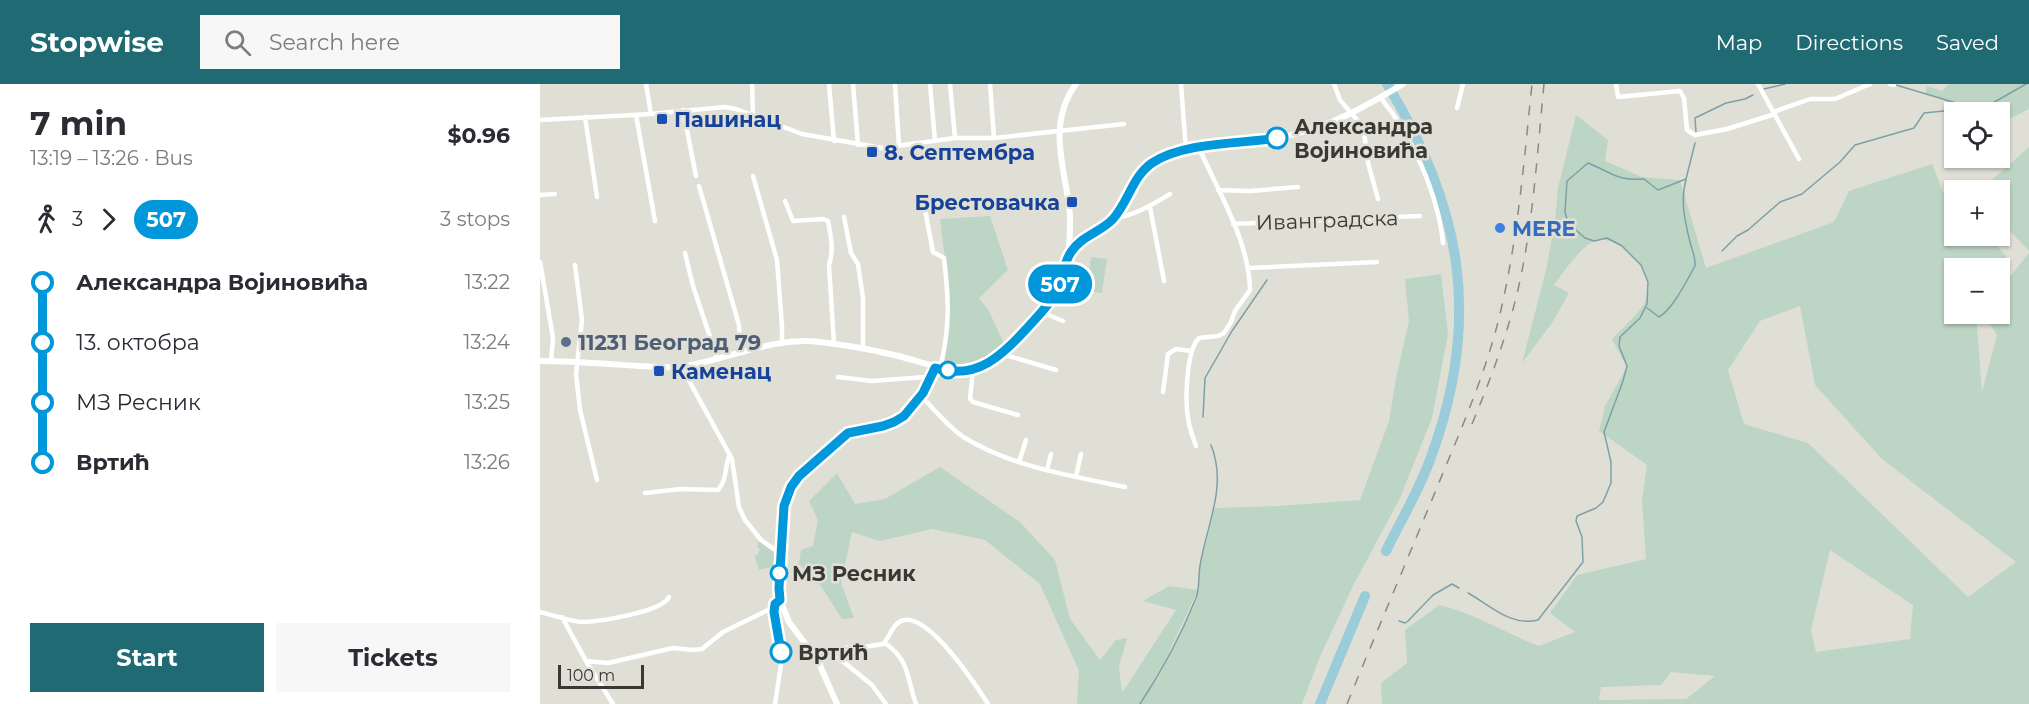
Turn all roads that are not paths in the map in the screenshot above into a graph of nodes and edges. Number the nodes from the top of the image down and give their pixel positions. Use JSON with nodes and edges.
{"nodes":[{"id":1,"x":646,"y":84,"type":"edge"},
{"id":2,"x":752,"y":84,"type":"edge"},
{"id":3,"x":829,"y":84,"type":"edge"},
{"id":4,"x":853,"y":84,"type":"edge"},
{"id":5,"x":895,"y":84,"type":"edge"},
{"id":6,"x":930,"y":84,"type":"edge"},
{"id":7,"x":950,"y":84,"type":"edge"},
{"id":8,"x":990,"y":84,"type":"edge"},
{"id":9,"x":1076,"y":84,"type":"edge"},
{"id":10,"x":1181,"y":84,"type":"edge"},
{"id":11,"x":1334,"y":84,"type":"edge"},
{"id":12,"x":1463,"y":84,"type":"edge"},
{"id":13,"x":1616,"y":84,"type":"edge"},
{"id":14,"x":1758,"y":84,"type":"edge"},
{"id":15,"x":1869,"y":84,"type":"edge"},
{"id":16,"x":1401,"y":86,"type":"edge"},
{"id":17,"x":1382,"y":97,"type":"junction"},
{"id":18,"x":1457,"y":108,"type":"dead end"},
{"id":19,"x":683,"y":110,"type":"junction"},
{"id":20,"x":1351,"y":113,"type":"junction"},
{"id":21,"x":1774,"y":113,"type":"junction"},
{"id":22,"x":651,"y":114,"type":"junction"},
{"id":23,"x":636,"y":115,"type":"junction"},
{"id":24,"x":753,"y":115,"type":"junction"},
{"id":25,"x":585,"y":117,"type":"junction"},
{"id":26,"x":540,"y":120,"type":"edge"},
{"id":27,"x":1124,"y":124,"type":"dead end"},
{"id":28,"x":1058,"y":132,"type":"junction"},
{"id":29,"x":955,"y":138,"type":"junction"},
{"id":30,"x":994,"y":138,"type":"junction"},
{"id":31,"x":834,"y":141,"type":"junction"},
{"id":32,"x":935,"y":141,"type":"junction"},
{"id":33,"x":858,"y":145,"type":"junction"},
{"id":34,"x":899,"y":146,"type":"junction"},
{"id":35,"x":1199,"y":148,"type":"junction"},
{"id":36,"x":1186,"y":150,"type":"junction"},
{"id":37,"x":1799,"y":159,"type":"dead end"},
{"id":38,"x":696,"y":176,"type":"dead end"},
{"id":39,"x":753,"y":176,"type":"dead end"},
{"id":40,"x":699,"y":186,"type":"dead end"},
{"id":41,"x":1298,"y":187,"type":"dead end"},
{"id":42,"x":1218,"y":190,"type":"junction"},
{"id":43,"x":555,"y":194,"type":"dead end"},
{"id":44,"x":1170,"y":194,"type":"dead end"},
{"id":45,"x":540,"y":195,"type":"edge"},
{"id":46,"x":597,"y":197,"type":"dead end"},
{"id":47,"x":923,"y":199,"type":"dead end"},
{"id":48,"x":1378,"y":199,"type":"dead end"},
{"id":49,"x":785,"y":201,"type":"dead end"},
{"id":50,"x":1150,"y":207,"type":"junction"},
{"id":51,"x":1117,"y":215,"type":"junction"},
{"id":52,"x":1420,"y":216,"type":"dead end"},
{"id":53,"x":844,"y":217,"type":"dead end"},
{"id":54,"x":655,"y":221,"type":"dead end"},
{"id":55,"x":1233,"y":224,"type":"junction"},
{"id":56,"x":1443,"y":243,"type":"dead end"},
{"id":57,"x":1072,"y":251,"type":"junction"},
{"id":58,"x":685,"y":253,"type":"dead end"},
{"id":59,"x":540,"y":262,"type":"edge"},
{"id":60,"x":1377,"y":262,"type":"dead end"},
{"id":61,"x":575,"y":265,"type":"dead end"},
{"id":62,"x":1248,"y":268,"type":"junction"},
{"id":63,"x":1164,"y":281,"type":"dead end"},
{"id":64,"x":1041,"y":312,"type":"junction"},
{"id":65,"x":1064,"y":321,"type":"dead end"},
{"id":66,"x":782,"y":344,"type":"junction"},
{"id":67,"x":834,"y":344,"type":"junction"},
{"id":68,"x":863,"y":349,"type":"junction"},
{"id":69,"x":1191,"y":351,"type":"junction"},
{"id":70,"x":740,"y":352,"type":"junction"},
{"id":71,"x":1002,"y":354,"type":"junction"},
{"id":72,"x":717,"y":358,"type":"junction"},
{"id":73,"x":540,"y":361,"type":"edge"},
{"id":74,"x":551,"y":361,"type":"junction"},
{"id":75,"x":576,"y":363,"type":"junction"},
{"id":76,"x":681,"y":366,"type":"junction"},
{"id":77,"x":938,"y":368,"type":"junction"},
{"id":78,"x":973,"y":370,"type":"junction"},
{"id":79,"x":1056,"y":370,"type":"dead end"},
{"id":80,"x":838,"y":377,"type":"dead end"},
{"id":81,"x":931,"y":378,"type":"junction"},
{"id":82,"x":1163,"y":392,"type":"dead end"},
{"id":83,"x":921,"y":396,"type":"junction"},
{"id":84,"x":1018,"y":415,"type":"dead end"},
{"id":85,"x":1026,"y":440,"type":"dead end"},
{"id":86,"x":1196,"y":446,"type":"dead end"},
{"id":87,"x":730,"y":454,"type":"junction"},
{"id":88,"x":1051,"y":454,"type":"dead end"},
{"id":89,"x":1081,"y":454,"type":"dead end"},
{"id":90,"x":1019,"y":462,"type":"junction"},
{"id":91,"x":1047,"y":470,"type":"junction"},
{"id":92,"x":1076,"y":476,"type":"junction"},
{"id":93,"x":597,"y":480,"type":"dead end"},
{"id":94,"x":1125,"y":487,"type":"dead end"},
{"id":95,"x":645,"y":493,"type":"dead end"},
{"id":96,"x":780,"y":553,"type":"junction"},
{"id":97,"x":669,"y":597,"type":"dead end"},
{"id":98,"x":780,"y":600,"type":"junction"},
{"id":99,"x":774,"y":607,"type":"junction"},
{"id":100,"x":540,"y":612,"type":"edge"},
{"id":101,"x":562,"y":617,"type":"junction"},
{"id":102,"x":885,"y":643,"type":"junction"},
{"id":103,"x":829,"y":654,"type":"junction"},
{"id":104,"x":586,"y":661,"type":"junction"},
{"id":105,"x":818,"y":661,"type":"junction"},
{"id":106,"x":613,"y":704,"type":"edge"},
{"id":107,"x":775,"y":704,"type":"edge"},
{"id":108,"x":837,"y":704,"type":"edge"},
{"id":109,"x":886,"y":704,"type":"edge"},
{"id":110,"x":916,"y":704,"type":"edge"},
{"id":111,"x":988,"y":704,"type":"edge"}],
"edges":[{"from":1,"to":22,"type":"street"},
{"from":2,"to":24,"type":"street"},
{"from":3,"to":31,"type":"street"},
{"from":4,"to":33,"type":"street"},
{"from":5,"to":34,"type":"street"},
{"from":6,"to":32,"type":"street"},
{"from":7,"to":29,"type":"street"},
{"from":8,"to":30,"type":"street"},
{"from":9,"to":28,"type":"street"},
{"from":10,"to":36,"type":"street"},
{"from":11,"to":20,"type":"street"},
{"from":12,"to":18,"type":"street"},
{"from":13,"to":21,"type":"street"},
{"from":14,"to":21,"type":"street"},
{"from":15,"to":21,"type":"street"},
{"from":16,"to":17,"type":"street"},
{"from":17,"to":20,"type":"street"},
{"from":17,"to":56,"type":"street"},
{"from":19,"to":22,"type":"street"},
{"from":19,"to":24,"type":"street"},
{"from":19,"to":38,"type":"street"},
{"from":20,"to":35,"type":"street"},
{"from":20,"to":48,"type":"street"},
{"from":21,"to":37,"type":"street"},
{"from":22,"to":23,"type":"street"},
{"from":23,"to":25,"type":"street"},
{"from":23,"to":54,"type":"street"},
{"from":24,"to":31,"type":"street"},
{"from":25,"to":26,"type":"street"},
{"from":25,"to":46,"type":"street"},
{"from":27,"to":28,"type":"street"},
{"from":28,"to":30,"type":"street"},
{"from":28,"to":57,"type":"street"},
{"from":29,"to":30,"type":"street"},
{"from":29,"to":32,"type":"street"},
{"from":31,"to":33,"type":"street"},
{"from":32,"to":34,"type":"street"},
{"from":33,"to":34,"type":"street"},
{"from":35,"to":36,"type":"street"},
{"from":35,"to":42,"type":"street"},
{"from":36,"to":51,"type":"street"},
{"from":39,"to":66,"type":"street"},
{"from":40,"to":70,"type":"street"},
{"from":41,"to":42,"type":"street"},
{"from":42,"to":55,"type":"street"},
{"from":43,"to":45,"type":"street"},
{"from":44,"to":50,"type":"street"},
{"from":47,"to":77,"type":"street"},
{"from":49,"to":67,"type":"street"},
{"from":50,"to":51,"type":"street"},
{"from":50,"to":63,"type":"street"},
{"from":51,"to":57,"type":"street"},
{"from":52,"to":55,"type":"street","name":"Иванградска"},
{"from":53,"to":68,"type":"street"},
{"from":55,"to":62,"type":"street"},
{"from":57,"to":64,"type":"street"},
{"from":58,"to":72,"type":"street"},
{"from":59,"to":74,"type":"street"},
{"from":60,"to":62,"type":"street"},
{"from":61,"to":75,"type":"street"},
{"from":62,"to":69,"type":"street"},
{"from":64,"to":65,"type":"street"},
{"from":64,"to":71,"type":"street"},
{"from":66,"to":67,"type":"street"},
{"from":66,"to":70,"type":"street"},
{"from":67,"to":68,"type":"street"},
{"from":68,"to":77,"type":"street"},
{"from":69,"to":82,"type":"street"},
{"from":69,"to":86,"type":"street"},
{"from":70,"to":72,"type":"street"},
{"from":71,"to":78,"type":"street"},
{"from":71,"to":79,"type":"street"},
{"from":72,"to":76,"type":"street"},
{"from":73,"to":74,"type":"street"},
{"from":74,"to":75,"type":"street"},
{"from":75,"to":76,"type":"street"},
{"from":75,"to":93,"type":"street"},
{"from":76,"to":87,"type":"street"},
{"from":77,"to":78,"type":"street"},
{"from":77,"to":81,"type":"street"},
{"from":78,"to":84,"type":"street"},
{"from":80,"to":81,"type":"street"},
{"from":81,"to":83,"type":"street"},
{"from":83,"to":90,"type":"street"},
{"from":83,"to":96,"type":"street"},
{"from":85,"to":90,"type":"street"},
{"from":87,"to":95,"type":"street"},
{"from":87,"to":96,"type":"street"},
{"from":88,"to":91,"type":"street"},
{"from":89,"to":92,"type":"street"},
{"from":90,"to":91,"type":"street"},
{"from":91,"to":92,"type":"street"},
{"from":92,"to":94,"type":"street"},
{"from":96,"to":98,"type":"street"},
{"from":97,"to":101,"type":"street"},
{"from":98,"to":99,"type":"street"},
{"from":98,"to":105,"type":"street"},
{"from":99,"to":104,"type":"street"},
{"from":99,"to":107,"type":"street"},
{"from":100,"to":101,"type":"street"},
{"from":101,"to":104,"type":"street"},
{"from":102,"to":103,"type":"street"},
{"from":102,"to":110,"type":"street"},
{"from":102,"to":111,"type":"street"},
{"from":103,"to":105,"type":"street"},
{"from":103,"to":109,"type":"street"},
{"from":104,"to":106,"type":"street"},
{"from":105,"to":108,"type":"street"}]}
